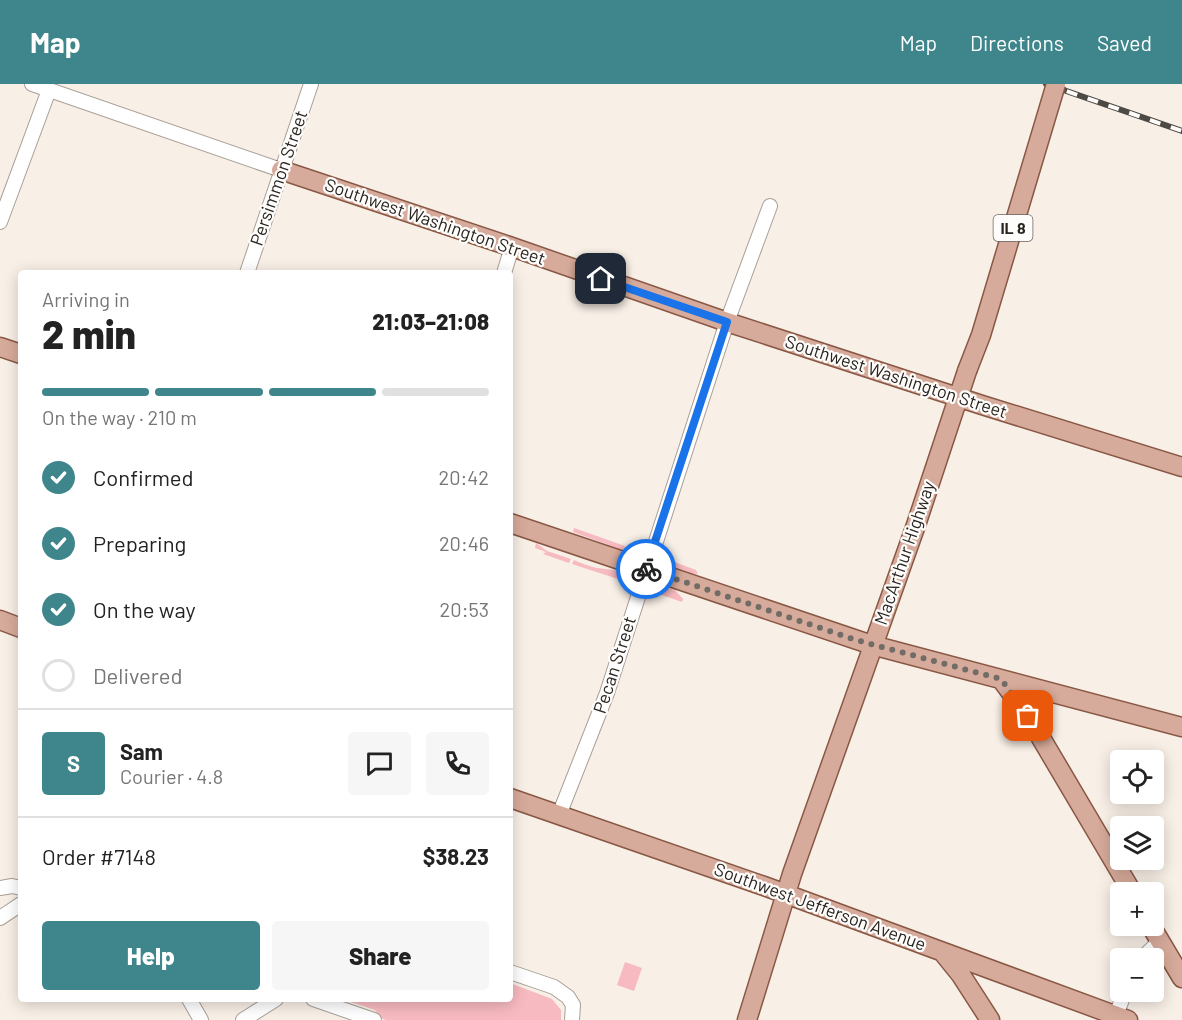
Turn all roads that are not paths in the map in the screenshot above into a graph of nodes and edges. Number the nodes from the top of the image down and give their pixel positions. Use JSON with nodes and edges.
{"nodes":[{"id":1,"x":32,"y":84,"type":"edge"},
{"id":2,"x":311,"y":84,"type":"edge"},
{"id":3,"x":1056,"y":84,"type":"edge"},
{"id":4,"x":49,"y":90,"type":"junction"},
{"id":5,"x":281,"y":170,"type":"junction"},
{"id":6,"x":770,"y":206,"type":"dead end"},
{"id":7,"x":0,"y":222,"type":"edge"},
{"id":8,"x":512,"y":247,"type":"junction"},
{"id":9,"x":248,"y":270,"type":"edge"},
{"id":10,"x":505,"y":270,"type":"edge"},
{"id":11,"x":727,"y":322,"type":"junction"},
{"id":12,"x":0,"y":347,"type":"edge"},
{"id":13,"x":18,"y":353,"type":"edge"},
{"id":14,"x":957,"y":398,"type":"junction"},
{"id":15,"x":1182,"y":467,"type":"edge"},
{"id":16,"x":513,"y":524,"type":"edge"},
{"id":17,"x":645,"y":570,"type":"junction"},
{"id":18,"x":0,"y":620,"type":"edge"},
{"id":19,"x":18,"y":627,"type":"edge"},
{"id":20,"x":872,"y":645,"type":"junction"},
{"id":21,"x":1001,"y":679,"type":"junction"},
{"id":22,"x":1182,"y":727,"type":"edge"},
{"id":23,"x":513,"y":799,"type":"edge"},
{"id":24,"x":559,"y":815,"type":"junction"},
{"id":25,"x":1126,"y":882,"type":"edge"},
{"id":26,"x":18,"y":887,"type":"edge"},
{"id":27,"x":0,"y":888,"type":"edge"},
{"id":28,"x":785,"y":894,"type":"junction"},
{"id":29,"x":18,"y":906,"type":"edge"},
{"id":30,"x":0,"y":918,"type":"edge"},
{"id":31,"x":1158,"y":936,"type":"edge"},
{"id":32,"x":943,"y":953,"type":"junction"},
{"id":33,"x":513,"y":973,"type":"edge"},
{"id":34,"x":1182,"y":978,"type":"edge"},
{"id":35,"x":191,"y":1002,"type":"edge"},
{"id":36,"x":271,"y":1002,"type":"edge"},
{"id":37,"x":322,"y":1002,"type":"edge"},
{"id":38,"x":1123,"y":1002,"type":"edge"},
{"id":39,"x":1119,"y":1019,"type":"edge"},
{"id":40,"x":201,"y":1020,"type":"edge"},
{"id":41,"x":243,"y":1020,"type":"edge"},
{"id":42,"x":374,"y":1020,"type":"edge"},
{"id":43,"x":572,"y":1020,"type":"edge"},
{"id":44,"x":749,"y":1020,"type":"edge"},
{"id":45,"x":990,"y":1020,"type":"edge"}],
"edges":[{"from":1,"to":4,"type":"street","name":"Southwest Washington Street"},
{"from":2,"to":5,"type":"street","name":"Persimmon Street"},
{"from":3,"to":14,"type":"main road","name":"MacArthur Highway","number":"IL 8","bridge":true},
{"from":4,"to":5,"type":"street","name":"Southwest Washington Street"},
{"from":4,"to":7,"type":"street"},
{"from":5,"to":8,"type":"main road","name":"Southwest Washington Street"},
{"from":5,"to":9,"type":"street","name":"Persimmon Street"},
{"from":6,"to":11,"type":"street","name":"Pecan Street"},
{"from":8,"to":10,"type":"street"},
{"from":8,"to":11,"type":"main road","name":"Southwest Washington Street"},
{"from":11,"to":14,"type":"main road","name":"Southwest Washington Street"},
{"from":11,"to":17,"type":"street","name":"Pecan Street"},
{"from":12,"to":13,"type":"main road"},
{"from":14,"to":15,"type":"main road","name":"Southwest Washington Street"},
{"from":14,"to":20,"type":"main road","name":"MacArthur Highway","number":"IL 8"},
{"from":16,"to":17,"type":"main road"},
{"from":17,"to":20,"type":"main road"},
{"from":17,"to":24,"type":"street","name":"Pecan Street"},
{"from":18,"to":19,"type":"main road"},
{"from":20,"to":21,"type":"main road"},
{"from":20,"to":28,"type":"main road","name":"MacArthur Highway","number":"IL 8"},
{"from":21,"to":22,"type":"main road"},
{"from":21,"to":25,"type":"main road"},
{"from":23,"to":24,"type":"main road","name":"Southwest Jefferson Avenue"},
{"from":24,"to":28,"type":"main road","name":"Southwest Jefferson Avenue"},
{"from":26,"to":27,"type":"street"},
{"from":28,"to":32,"type":"main road","name":"Southwest Jefferson Avenue"},
{"from":28,"to":44,"type":"main road","name":"MacArthur Highway"},
{"from":29,"to":30,"type":"street"},
{"from":31,"to":34,"type":"main road"},
{"from":32,"to":39,"type":"main road","name":"Southwest Jefferson Avenue"},
{"from":32,"to":45,"type":"main road"},
{"from":33,"to":43,"type":"street"},
{"from":35,"to":40,"type":"street"},
{"from":36,"to":41,"type":"street"},
{"from":37,"to":42,"type":"street"},
{"from":38,"to":39,"type":"street"}]}
